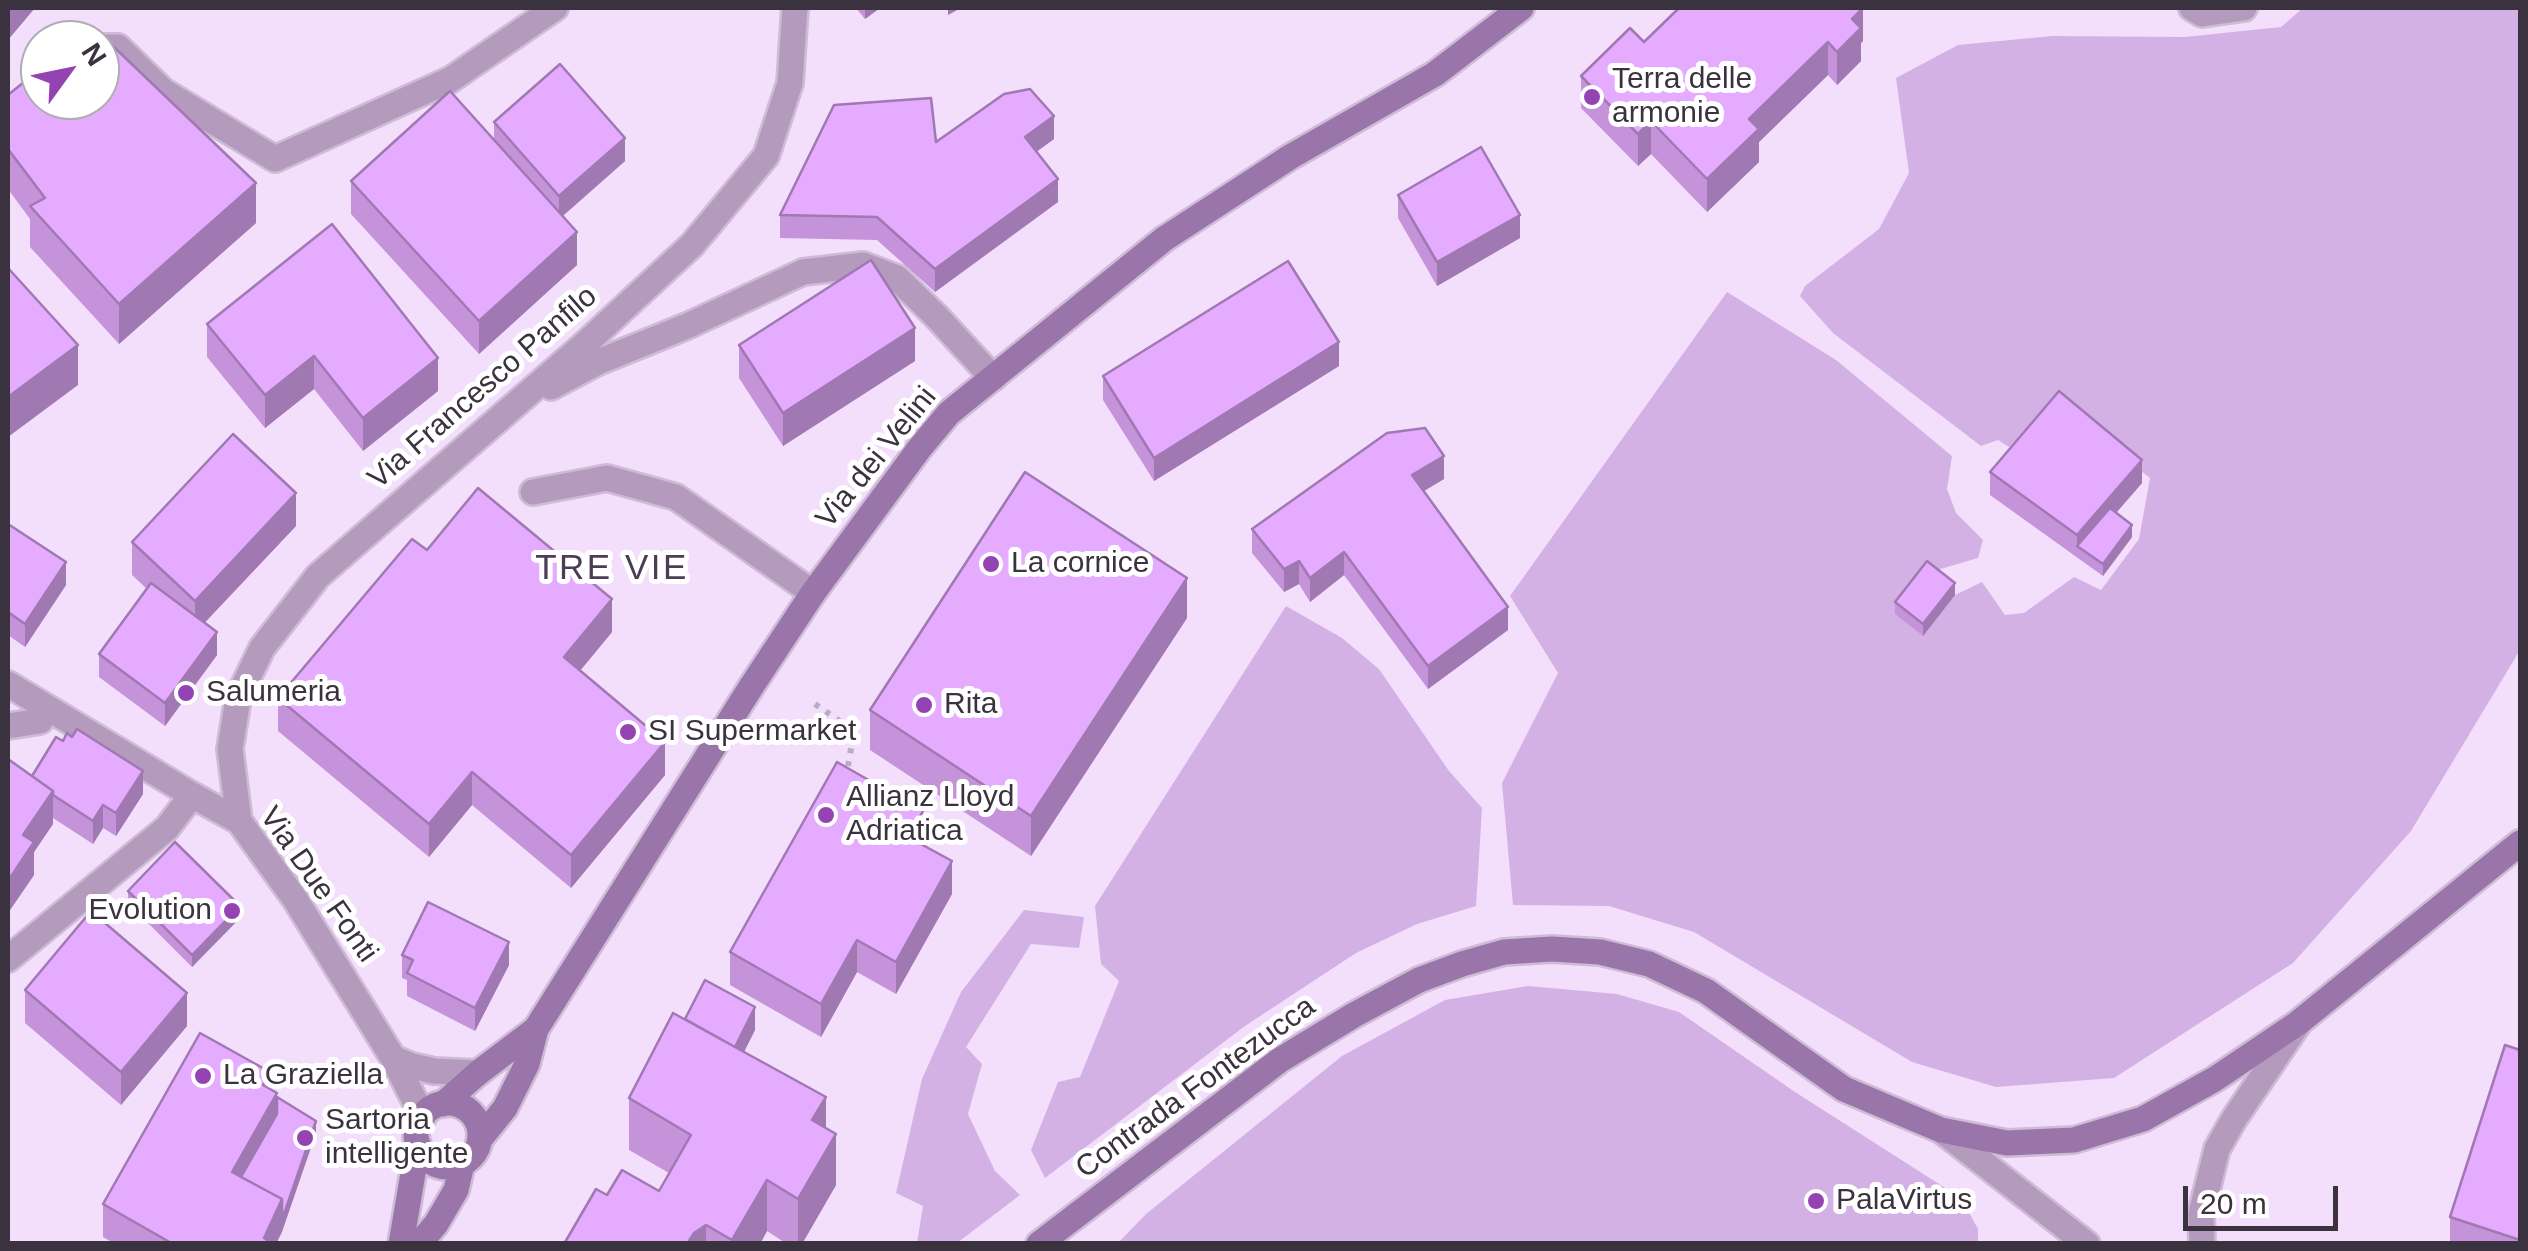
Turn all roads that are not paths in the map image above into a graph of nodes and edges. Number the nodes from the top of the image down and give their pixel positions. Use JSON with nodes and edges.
{"nodes":[{"id":1,"x":555,"y":8,"type":"edge"},
{"id":2,"x":795,"y":8,"type":"edge"},
{"id":3,"x":1521,"y":8,"type":"edge"},
{"id":4,"x":2192,"y":8,"type":"edge"},
{"id":5,"x":2244,"y":8,"type":"edge"},
{"id":6,"x":120,"y":50,"type":"edge"},
{"id":7,"x":994,"y":378,"type":"junction"},
{"id":8,"x":510,"y":407,"type":"junction"},
{"id":9,"x":533,"y":492,"type":"dead end"},
{"id":10,"x":813,"y":593,"type":"junction"},
{"id":11,"x":8,"y":684,"type":"edge"},
{"id":12,"x":48,"y":708,"type":"junction"},
{"id":13,"x":8,"y":726,"type":"edge"},
{"id":14,"x":192,"y":796,"type":"junction"},
{"id":15,"x":239,"y":821,"type":"junction"},
{"id":16,"x":2520,"y":843,"type":"edge"},
{"id":17,"x":8,"y":959,"type":"edge"},
{"id":18,"x":2298,"y":1023,"type":"junction"},
{"id":19,"x":536,"y":1030,"type":"junction"},
{"id":20,"x":393,"y":1058,"type":"junction"},
{"id":21,"x":478,"y":1072,"type":"junction"},
{"id":22,"x":433,"y":1111,"type":"junction"},
{"id":23,"x":1941,"y":1130,"type":"junction"},
{"id":24,"x":480,"y":1139,"type":"junction"},
{"id":25,"x":418,"y":1144,"type":"junction"},
{"id":26,"x":462,"y":1164,"type":"junction"},
{"id":27,"x":1039,"y":1243,"type":"edge"},
{"id":28,"x":400,"y":1244,"type":"edge"},
{"id":29,"x":419,"y":1244,"type":"edge"},
{"id":30,"x":2087,"y":1244,"type":"edge"},
{"id":31,"x":2202,"y":1244,"type":"edge"}],
"edges":[{"from":1,"to":6,"type":"street"},
{"from":2,"to":8,"type":"street","name":"Via Francesco Panfilo"},
{"from":3,"to":7,"type":"street","name":"Via dei Velini"},
{"from":4,"to":5,"type":"street"},
{"from":7,"to":8,"type":"street"},
{"from":7,"to":10,"type":"street","name":"Via dei Velini"},
{"from":8,"to":15,"type":"street","name":"Via Francesco Panfilo"},
{"from":9,"to":10,"type":"street"},
{"from":10,"to":19,"type":"street","name":"Via dei Velini"},
{"from":11,"to":12,"type":"street","name":"Via Due Fonti"},
{"from":12,"to":13,"type":"street"},
{"from":12,"to":14,"type":"street","name":"Via Due Fonti"},
{"from":14,"to":15,"type":"street","name":"Via Due Fonti"},
{"from":14,"to":17,"type":"street"},
{"from":15,"to":20,"type":"street","name":"Via Due Fonti"},
{"from":16,"to":18,"type":"street","name":"Contrada Fontezucca"},
{"from":18,"to":23,"type":"street","name":"Contrada Fontezucca"},
{"from":18,"to":31,"type":"street","name":"Contrada Fontezucca"},
{"from":19,"to":21,"type":"street","name":"Via dei Velini"},
{"from":19,"to":24,"type":"street","name":"Via dei Velini"},
{"from":20,"to":21,"type":"street"},
{"from":20,"to":22,"type":"street","name":"Via Due Fonti"},
{"from":21,"to":22,"type":"street","name":"Via dei Velini"},
{"from":22,"to":24,"type":"street"},
{"from":22,"to":25,"type":"street"},
{"from":23,"to":27,"type":"street","name":"Contrada Fontezucca"},
{"from":23,"to":30,"type":"street","name":"Contrada Fontezucca"},
{"from":24,"to":26,"type":"street","name":"Via dei Velini"},
{"from":25,"to":26,"type":"street"},
{"from":25,"to":28,"type":"street"},
{"from":26,"to":29,"type":"street","name":"Via dei Velini"}]}
